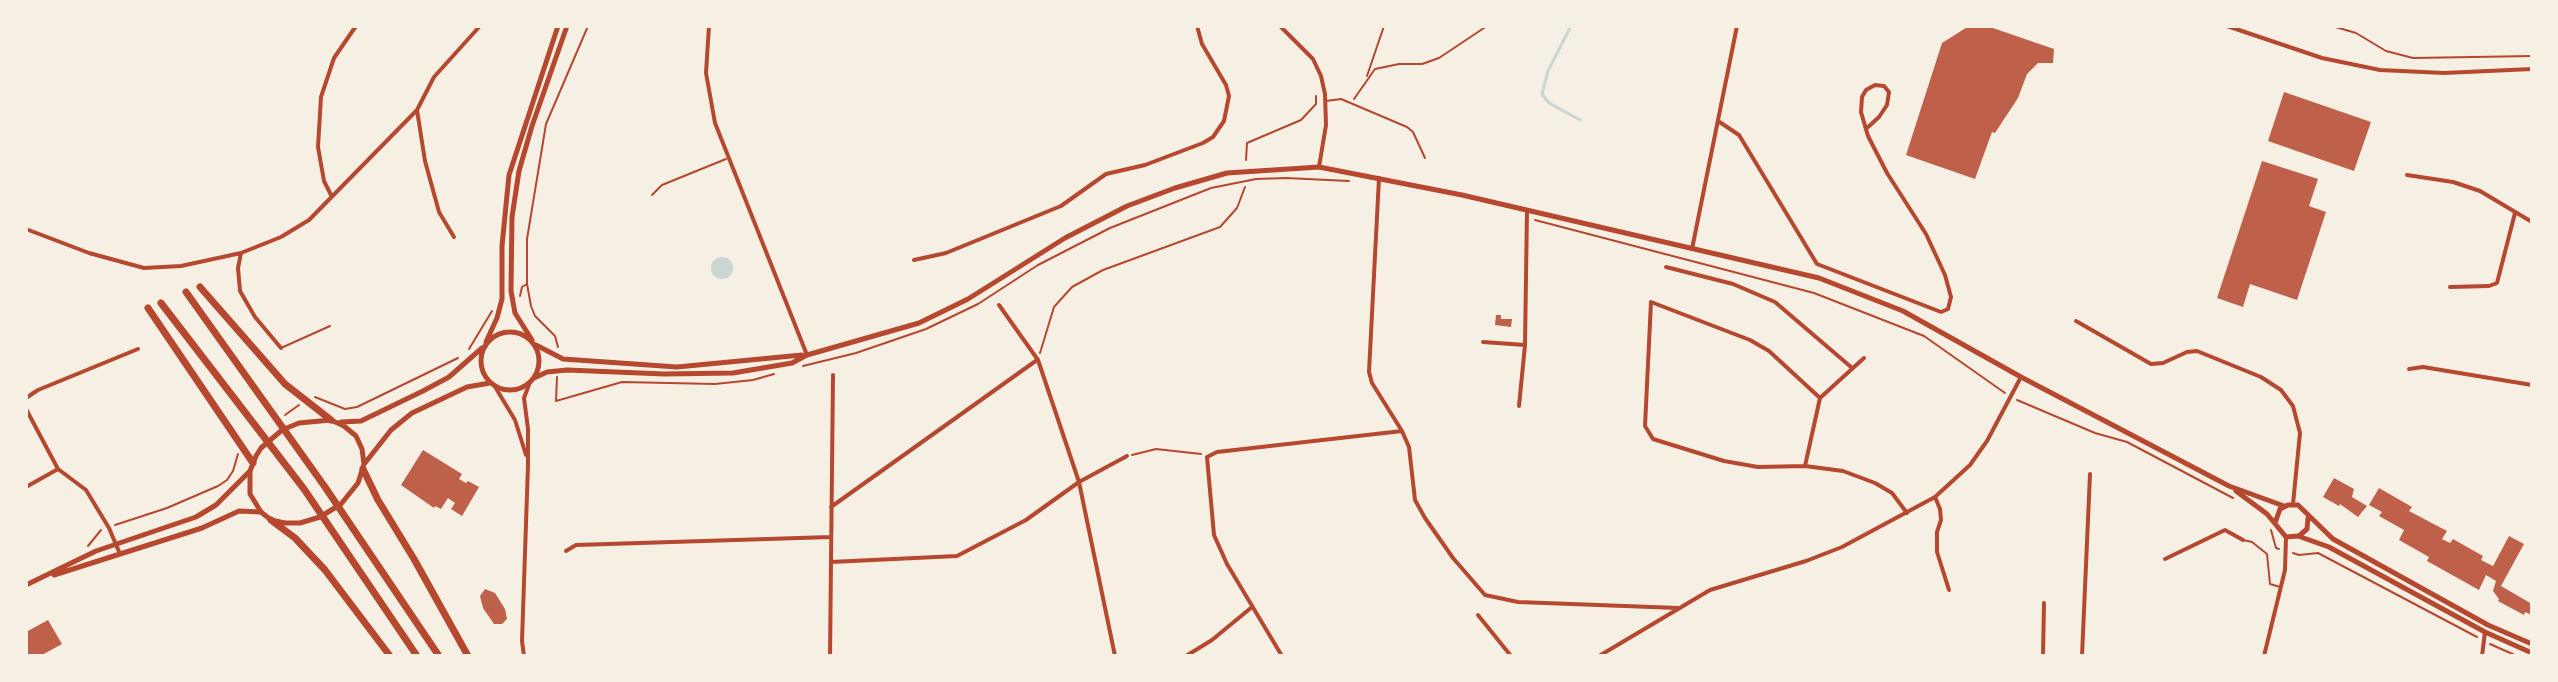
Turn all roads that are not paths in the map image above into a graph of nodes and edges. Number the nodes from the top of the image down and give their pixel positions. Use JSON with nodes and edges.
{"nodes":[{"id":1,"x":356,"y":26,"type":"edge"},
{"id":2,"x":480,"y":26,"type":"edge"},
{"id":3,"x":558,"y":26,"type":"edge"},
{"id":4,"x":567,"y":26,"type":"edge"},
{"id":5,"x":709,"y":26,"type":"edge"},
{"id":6,"x":1197,"y":26,"type":"edge"},
{"id":7,"x":1280,"y":26,"type":"edge"},
{"id":8,"x":1737,"y":26,"type":"edge"},
{"id":9,"x":2227,"y":26,"type":"edge"},
{"id":10,"x":2532,"y":69,"type":"edge"},
{"id":11,"x":1326,"y":101,"type":"junction"},
{"id":12,"x":417,"y":110,"type":"junction"},
{"id":13,"x":1718,"y":121,"type":"junction"},
{"id":14,"x":1867,"y":128,"type":"junction"},
{"id":15,"x":728,"y":158,"type":"junction"},
{"id":16,"x":1425,"y":158,"type":"dead end"},
{"id":17,"x":1319,"y":167,"type":"junction"},
{"id":18,"x":2407,"y":175,"type":"dead end"},
{"id":19,"x":1379,"y":177,"type":"junction"},
{"id":20,"x":652,"y":195,"type":"dead end"},
{"id":21,"x":332,"y":197,"type":"junction"},
{"id":22,"x":1527,"y":210,"type":"junction"},
{"id":23,"x":2515,"y":213,"type":"junction"},
{"id":24,"x":2532,"y":222,"type":"edge"},
{"id":25,"x":26,"y":229,"type":"edge"},
{"id":26,"x":454,"y":237,"type":"dead end"},
{"id":27,"x":1692,"y":249,"type":"junction"},
{"id":28,"x":241,"y":253,"type":"junction"},
{"id":29,"x":914,"y":260,"type":"dead end"},
{"id":30,"x":1666,"y":267,"type":"dead end"},
{"id":31,"x":200,"y":287,"type":"dead end"},
{"id":32,"x":2450,"y":287,"type":"dead end"},
{"id":33,"x":186,"y":292,"type":"dead end"},
{"id":34,"x":161,"y":303,"type":"dead end"},
{"id":35,"x":999,"y":305,"type":"dead end"},
{"id":36,"x":148,"y":308,"type":"dead end"},
{"id":37,"x":2076,"y":321,"type":"dead end"},
{"id":38,"x":330,"y":326,"type":"dead end"},
{"id":39,"x":1483,"y":342,"type":"dead end"},
{"id":40,"x":534,"y":343,"type":"junction"},
{"id":41,"x":484,"y":345,"type":"junction"},
{"id":42,"x":1525,"y":345,"type":"junction"},
{"id":43,"x":281,"y":348,"type":"joint"},
{"id":44,"x":138,"y":349,"type":"dead end"},
{"id":45,"x":807,"y":355,"type":"junction"},
{"id":46,"x":1864,"y":358,"type":"dead end"},
{"id":47,"x":1038,"y":360,"type":"junction"},
{"id":48,"x":1851,"y":367,"type":"junction"},
{"id":49,"x":2409,"y":369,"type":"dead end"},
{"id":50,"x":833,"y":375,"type":"road end"},
{"id":51,"x":2021,"y":377,"type":"junction"},
{"id":52,"x":532,"y":380,"type":"junction"},
{"id":53,"x":492,"y":384,"type":"junction"},
{"id":54,"x":2532,"y":385,"type":"edge"},
{"id":55,"x":26,"y":398,"type":"edge"},
{"id":56,"x":1820,"y":398,"type":"junction"},
{"id":57,"x":1519,"y":406,"type":"dead end"},
{"id":58,"x":26,"y":409,"type":"edge"},
{"id":59,"x":333,"y":420,"type":"junction"},
{"id":60,"x":1402,"y":431,"type":"junction"},
{"id":61,"x":1127,"y":456,"type":"road end"},
{"id":62,"x":528,"y":465,"type":"junction"},
{"id":63,"x":1805,"y":466,"type":"junction"},
{"id":64,"x":252,"y":467,"type":"junction"},
{"id":65,"x":364,"y":467,"type":"junction"},
{"id":66,"x":58,"y":469,"type":"junction"},
{"id":67,"x":2090,"y":474,"type":"dead end"},
{"id":68,"x":1079,"y":482,"type":"junction"},
{"id":69,"x":2229,"y":486,"type":"junction"},
{"id":70,"x":26,"y":487,"type":"edge"},
{"id":71,"x":1935,"y":497,"type":"junction"},
{"id":72,"x":2293,"y":504,"type":"junction"},
{"id":73,"x":2284,"y":506,"type":"junction"},
{"id":74,"x":831,"y":507,"type":"junction"},
{"id":75,"x":261,"y":512,"type":"junction"},
{"id":76,"x":1907,"y":513,"type":"junction"},
{"id":77,"x":2308,"y":517,"type":"junction"},
{"id":78,"x":271,"y":520,"type":"junction"},
{"id":79,"x":2275,"y":524,"type":"junction"},
{"id":80,"x":2298,"y":536,"type":"junction"},
{"id":81,"x":831,"y":537,"type":"junction"},
{"id":82,"x":2286,"y":537,"type":"junction"},
{"id":83,"x":2243,"y":540,"type":"joint"},
{"id":84,"x":117,"y":543,"type":"junction"},
{"id":85,"x":566,"y":551,"type":"dead end"},
{"id":86,"x":120,"y":554,"type":"junction"},
{"id":87,"x":2165,"y":559,"type":"dead end"},
{"id":88,"x":831,"y":562,"type":"junction"},
{"id":89,"x":28,"y":584,"type":"edge"},
{"id":90,"x":2281,"y":587,"type":"junction"},
{"id":91,"x":1949,"y":590,"type":"dead end"},
{"id":92,"x":2044,"y":603,"type":"dead end"},
{"id":93,"x":1253,"y":607,"type":"junction"},
{"id":94,"x":1678,"y":608,"type":"junction"},
{"id":95,"x":1478,"y":615,"type":"dead end"},
{"id":96,"x":2485,"y":632,"type":"junction"},
{"id":97,"x":2532,"y":644,"type":"edge"},
{"id":98,"x":2532,"y":653,"type":"edge"},
{"id":99,"x":390,"y":656,"type":"edge"},
{"id":100,"x":417,"y":656,"type":"edge"},
{"id":101,"x":439,"y":656,"type":"edge"},
{"id":102,"x":468,"y":656,"type":"edge"},
{"id":103,"x":524,"y":656,"type":"edge"},
{"id":104,"x":830,"y":656,"type":"edge"},
{"id":105,"x":1115,"y":656,"type":"edge"},
{"id":106,"x":1186,"y":656,"type":"edge"},
{"id":107,"x":1282,"y":656,"type":"edge"},
{"id":108,"x":1511,"y":656,"type":"edge"},
{"id":109,"x":1599,"y":656,"type":"edge"},
{"id":110,"x":2043,"y":656,"type":"edge"},
{"id":111,"x":2082,"y":656,"type":"edge"},
{"id":112,"x":2264,"y":656,"type":"edge"},
{"id":113,"x":2482,"y":656,"type":"edge"}],
"edges":[{"from":1,"to":21,"type":"street"},
{"from":2,"to":12,"type":"street"},
{"from":3,"to":41,"type":"street"},
{"from":4,"to":40,"type":"street"},
{"from":5,"to":15,"type":"street"},
{"from":6,"to":29,"type":"street"},
{"from":7,"to":11,"type":"street"},
{"from":8,"to":13,"type":"street"},
{"from":9,"to":10,"type":"street"},
{"from":11,"to":16,"type":"lane"},
{"from":11,"to":17,"type":"street"},
{"from":12,"to":21,"type":"street"},
{"from":12,"to":26,"type":"street"},
{"from":13,"to":14,"type":"street"},
{"from":13,"to":27,"type":"street"},
{"from":14,"to":14,"type":"street"},
{"from":15,"to":20,"type":"lane"},
{"from":15,"to":45,"type":"street"},
{"from":17,"to":19,"type":"street"},
{"from":17,"to":45,"type":"street"},
{"from":18,"to":23,"type":"street"},
{"from":19,"to":22,"type":"street"},
{"from":19,"to":60,"type":"street"},
{"from":21,"to":28,"type":"street"},
{"from":22,"to":27,"type":"street"},
{"from":22,"to":42,"type":"street"},
{"from":23,"to":24,"type":"street"},
{"from":23,"to":32,"type":"street"},
{"from":25,"to":28,"type":"street"},
{"from":27,"to":51,"type":"street"},
{"from":28,"to":43,"type":"street"},
{"from":30,"to":48,"type":"street"},
{"from":31,"to":59,"type":"highway"},
{"from":33,"to":101,"type":"highway"},
{"from":34,"to":100,"type":"highway"},
{"from":35,"to":47,"type":"street"},
{"from":36,"to":64,"type":"highway"},
{"from":37,"to":72,"type":"street"},
{"from":38,"to":43,"type":"lane"},
{"from":39,"to":42,"type":"street"},
{"from":40,"to":41,"type":"street"},
{"from":40,"to":45,"type":"street"},
{"from":40,"to":52,"type":"street"},
{"from":41,"to":53,"type":"street"},
{"from":41,"to":59,"type":"street"},
{"from":42,"to":57,"type":"street"},
{"from":44,"to":55,"type":"street"},
{"from":45,"to":52,"type":"street"},
{"from":46,"to":48,"type":"street"},
{"from":47,"to":68,"type":"street"},
{"from":47,"to":74,"type":"street"},
{"from":48,"to":56,"type":"street"},
{"from":49,"to":54,"type":"street"},
{"from":50,"to":74,"type":"street"},
{"from":51,"to":69,"type":"street"},
{"from":51,"to":71,"type":"street"},
{"from":52,"to":53,"type":"street"},
{"from":52,"to":62,"type":"street"},
{"from":53,"to":62,"type":"street"},
{"from":53,"to":65,"type":"street"},
{"from":56,"to":63,"type":"street"},
{"from":56,"to":63,"type":"street"},
{"from":58,"to":66,"type":"street"},
{"from":59,"to":64,"type":"street"},
{"from":59,"to":65,"type":"street"},
{"from":60,"to":93,"type":"street"},
{"from":60,"to":94,"type":"street"},
{"from":61,"to":68,"type":"street"},
{"from":62,"to":103,"type":"street"},
{"from":63,"to":76,"type":"street"},
{"from":64,"to":75,"type":"street"},
{"from":64,"to":84,"type":"street"},
{"from":65,"to":78,"type":"street"},
{"from":65,"to":102,"type":"highway"},
{"from":66,"to":70,"type":"street"},
{"from":66,"to":84,"type":"street"},
{"from":67,"to":111,"type":"street"},
{"from":68,"to":88,"type":"street"},
{"from":68,"to":105,"type":"street"},
{"from":69,"to":73,"type":"street"},
{"from":69,"to":79,"type":"street"},
{"from":71,"to":76,"type":"street"},
{"from":71,"to":91,"type":"street"},
{"from":72,"to":73,"type":"street"},
{"from":72,"to":77,"type":"street"},
{"from":73,"to":79,"type":"street"},
{"from":74,"to":81,"type":"street"},
{"from":75,"to":78,"type":"street"},
{"from":75,"to":86,"type":"street"},
{"from":76,"to":94,"type":"street"},
{"from":77,"to":80,"type":"street"},
{"from":77,"to":97,"type":"street"},
{"from":78,"to":99,"type":"highway"},
{"from":79,"to":82,"type":"street"},
{"from":80,"to":82,"type":"street"},
{"from":80,"to":96,"type":"street"},
{"from":81,"to":85,"type":"street"},
{"from":81,"to":88,"type":"street"},
{"from":82,"to":90,"type":"street"},
{"from":83,"to":87,"type":"street"},
{"from":83,"to":90,"type":"lane"},
{"from":84,"to":86,"type":"street"},
{"from":84,"to":89,"type":"street"},
{"from":86,"to":89,"type":"street"},
{"from":88,"to":104,"type":"street"},
{"from":90,"to":112,"type":"street"},
{"from":92,"to":110,"type":"street"},
{"from":93,"to":106,"type":"street"},
{"from":93,"to":107,"type":"street"},
{"from":94,"to":109,"type":"street"},
{"from":95,"to":108,"type":"street"},
{"from":96,"to":98,"type":"street"},
{"from":96,"to":113,"type":"street"}]}
